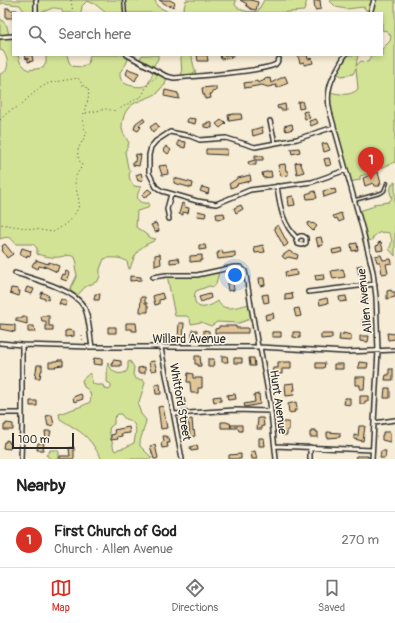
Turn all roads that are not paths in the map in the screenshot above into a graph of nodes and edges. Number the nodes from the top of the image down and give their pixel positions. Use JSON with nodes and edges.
{"nodes":[{"id":1,"x":36,"y":0,"type":"edge"},
{"id":2,"x":124,"y":0,"type":"edge"},
{"id":3,"x":374,"y":0,"type":"edge"},
{"id":4,"x":36,"y":12,"type":"edge"},
{"id":5,"x":125,"y":12,"type":"edge"},
{"id":6,"x":370,"y":12,"type":"edge"},
{"id":7,"x":12,"y":36,"type":"edge"},
{"id":8,"x":0,"y":37,"type":"edge"},
{"id":9,"x":129,"y":56,"type":"edge"},
{"id":10,"x":344,"y":56,"type":"edge"},
{"id":11,"x":280,"y":59,"type":"dead end"},
{"id":12,"x":270,"y":121,"type":"dead end"},
{"id":13,"x":334,"y":127,"type":"junction"},
{"id":14,"x":275,"y":143,"type":"junction"},
{"id":15,"x":346,"y":170,"type":"junction"},
{"id":16,"x":387,"y":183,"type":"dead end"},
{"id":17,"x":277,"y":186,"type":"junction"},
{"id":18,"x":171,"y":194,"type":"junction"},
{"id":19,"x":355,"y":200,"type":"junction"},
{"id":20,"x":169,"y":219,"type":"dead end"},
{"id":21,"x":297,"y":238,"type":"dead end"},
{"id":22,"x":15,"y":273,"type":"dead end"},
{"id":23,"x":153,"y":277,"type":"dead end"},
{"id":24,"x":375,"y":284,"type":"junction"},
{"id":25,"x":308,"y":292,"type":"dead end"},
{"id":26,"x":0,"y":343,"type":"edge"},
{"id":27,"x":22,"y":345,"type":"junction"},
{"id":28,"x":92,"y":347,"type":"junction"},
{"id":29,"x":259,"y":347,"type":"junction"},
{"id":30,"x":161,"y":348,"type":"junction"},
{"id":31,"x":395,"y":350,"type":"edge"},
{"id":32,"x":378,"y":351,"type":"junction"},
{"id":33,"x":271,"y":411,"type":"junction"},
{"id":34,"x":0,"y":413,"type":"edge"},
{"id":35,"x":22,"y":413,"type":"junction"},
{"id":36,"x":174,"y":414,"type":"junction"},
{"id":37,"x":395,"y":420,"type":"edge"},
{"id":38,"x":374,"y":423,"type":"junction"},
{"id":39,"x":275,"y":446,"type":"junction"},
{"id":40,"x":310,"y":447,"type":"junction"},
{"id":41,"x":372,"y":450,"type":"junction"},
{"id":42,"x":21,"y":459,"type":"edge"},
{"id":43,"x":182,"y":459,"type":"edge"},
{"id":44,"x":276,"y":459,"type":"edge"},
{"id":45,"x":310,"y":459,"type":"edge"},
{"id":46,"x":372,"y":459,"type":"edge"}],
"edges":[{"from":1,"to":4,"type":"street"},
{"from":2,"to":5,"type":"lane"},
{"from":3,"to":6,"type":"street"},
{"from":7,"to":8,"type":"street"},
{"from":9,"to":11,"type":"street"},
{"from":10,"to":13,"type":"street","name":"Allen Avenue"},
{"from":12,"to":14,"type":"street"},
{"from":13,"to":14,"type":"street"},
{"from":13,"to":15,"type":"street","name":"Allen Avenue"},
{"from":14,"to":18,"type":"street"},
{"from":15,"to":17,"type":"street"},
{"from":15,"to":19,"type":"street","name":"Allen Avenue"},
{"from":16,"to":19,"type":"lane"},
{"from":17,"to":18,"type":"street"},
{"from":17,"to":21,"type":"street"},
{"from":18,"to":20,"type":"street"},
{"from":19,"to":24,"type":"street","name":"Allen Avenue"},
{"from":22,"to":28,"type":"street"},
{"from":23,"to":29,"type":"street","name":"Hunt Avenue"},
{"from":24,"to":25,"type":"street"},
{"from":24,"to":32,"type":"street","name":"Allen Avenue"},
{"from":26,"to":27,"type":"street","name":"Willard Avenue"},
{"from":27,"to":28,"type":"street","name":"Willard Avenue"},
{"from":27,"to":35,"type":"street"},
{"from":28,"to":30,"type":"street","name":"Willard Avenue"},
{"from":29,"to":30,"type":"street","name":"Willard Avenue"},
{"from":29,"to":32,"type":"street","name":"Willard Avenue"},
{"from":29,"to":33,"type":"street","name":"Hunt Avenue"},
{"from":30,"to":36,"type":"street","name":"Whitford Street"},
{"from":31,"to":32,"type":"street","name":"Willard Avenue"},
{"from":32,"to":38,"type":"street","name":"Allen Avenue"},
{"from":33,"to":36,"type":"street"},
{"from":33,"to":39,"type":"street","name":"Hunt Avenue"},
{"from":34,"to":35,"type":"street"},
{"from":35,"to":42,"type":"street"},
{"from":36,"to":43,"type":"street","name":"Whitford Street"},
{"from":37,"to":38,"type":"street"},
{"from":38,"to":41,"type":"street","name":"Allen Avenue"},
{"from":39,"to":40,"type":"street"},
{"from":39,"to":44,"type":"street","name":"Hunt Avenue"},
{"from":40,"to":41,"type":"street"},
{"from":40,"to":45,"type":"street"},
{"from":41,"to":46,"type":"street","name":"Allen Avenue"}]}
